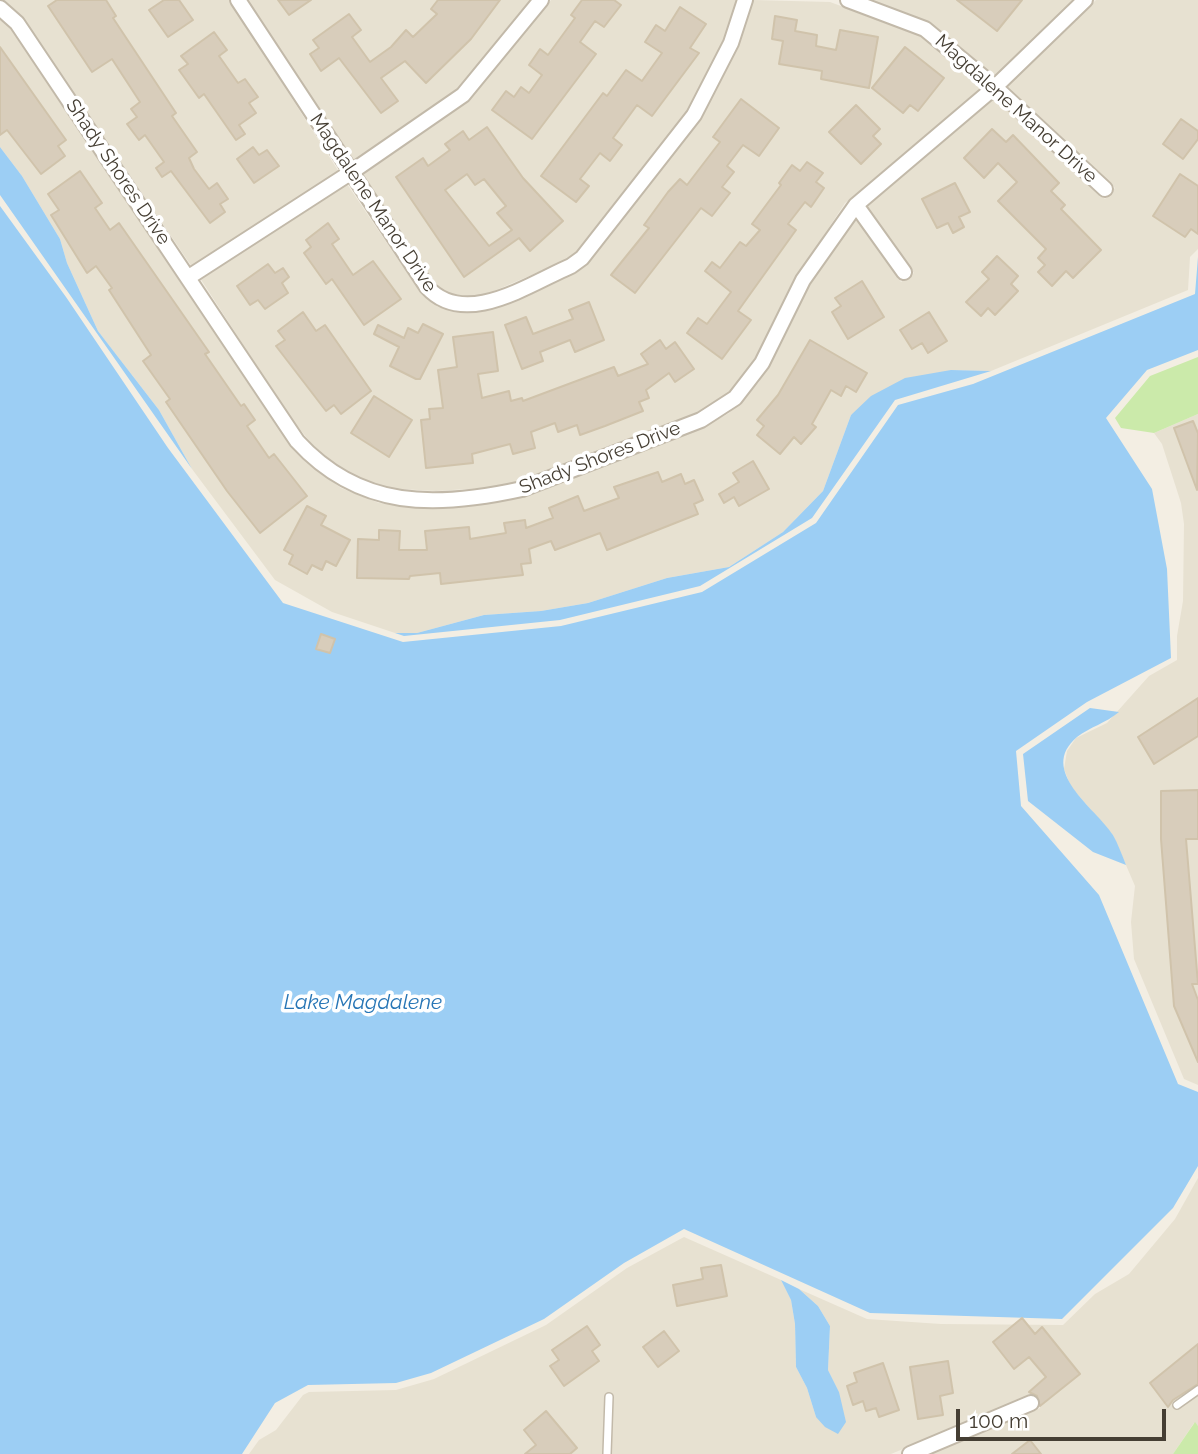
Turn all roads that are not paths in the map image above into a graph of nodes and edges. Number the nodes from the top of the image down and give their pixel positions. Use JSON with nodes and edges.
{"nodes":[{"id":1,"x":238,"y":0,"type":"edge"},
{"id":2,"x":541,"y":0,"type":"edge"},
{"id":3,"x":745,"y":0,"type":"edge"},
{"id":4,"x":848,"y":0,"type":"edge"},
{"id":5,"x":1086,"y":0,"type":"edge"},
{"id":6,"x":0,"y":8,"type":"edge"},
{"id":7,"x":995,"y":87,"type":"junction"},
{"id":8,"x":350,"y":173,"type":"junction"},
{"id":9,"x":1105,"y":189,"type":"dead end"},
{"id":10,"x":856,"y":205,"type":"junction"},
{"id":11,"x":904,"y":272,"type":"dead end"},
{"id":12,"x":189,"y":277,"type":"junction"},
{"id":13,"x":1198,"y":1390,"type":"edge"},
{"id":14,"x":609,"y":1396,"type":"dead end"},
{"id":15,"x":1031,"y":1404,"type":"dead end"},
{"id":16,"x":1177,"y":1405,"type":"dead end"},
{"id":17,"x":937,"y":1448,"type":"edge"},
{"id":18,"x":607,"y":1454,"type":"edge"},
{"id":19,"x":910,"y":1454,"type":"edge"}],
"edges":[{"from":1,"to":8,"type":"street","name":"Magdalene Manor Drive"},
{"from":2,"to":8,"type":"street"},
{"from":3,"to":8,"type":"street","name":"Magdalene Manor Drive"},
{"from":4,"to":7,"type":"street","name":"Magdalene Manor Drive"},
{"from":5,"to":7,"type":"street","name":"Shady Shores Drive"},
{"from":6,"to":12,"type":"street","name":"Shady Shores Drive"},
{"from":7,"to":9,"type":"street","name":"Magdalene Manor Drive"},
{"from":7,"to":10,"type":"street","name":"Shady Shores Drive"},
{"from":8,"to":12,"type":"street"},
{"from":10,"to":11,"type":"street"},
{"from":10,"to":12,"type":"street","name":"Shady Shores Drive"},
{"from":13,"to":16,"type":"lane"},
{"from":14,"to":18,"type":"lane"},
{"from":15,"to":17,"type":"street"},
{"from":17,"to":19,"type":"street"}]}
